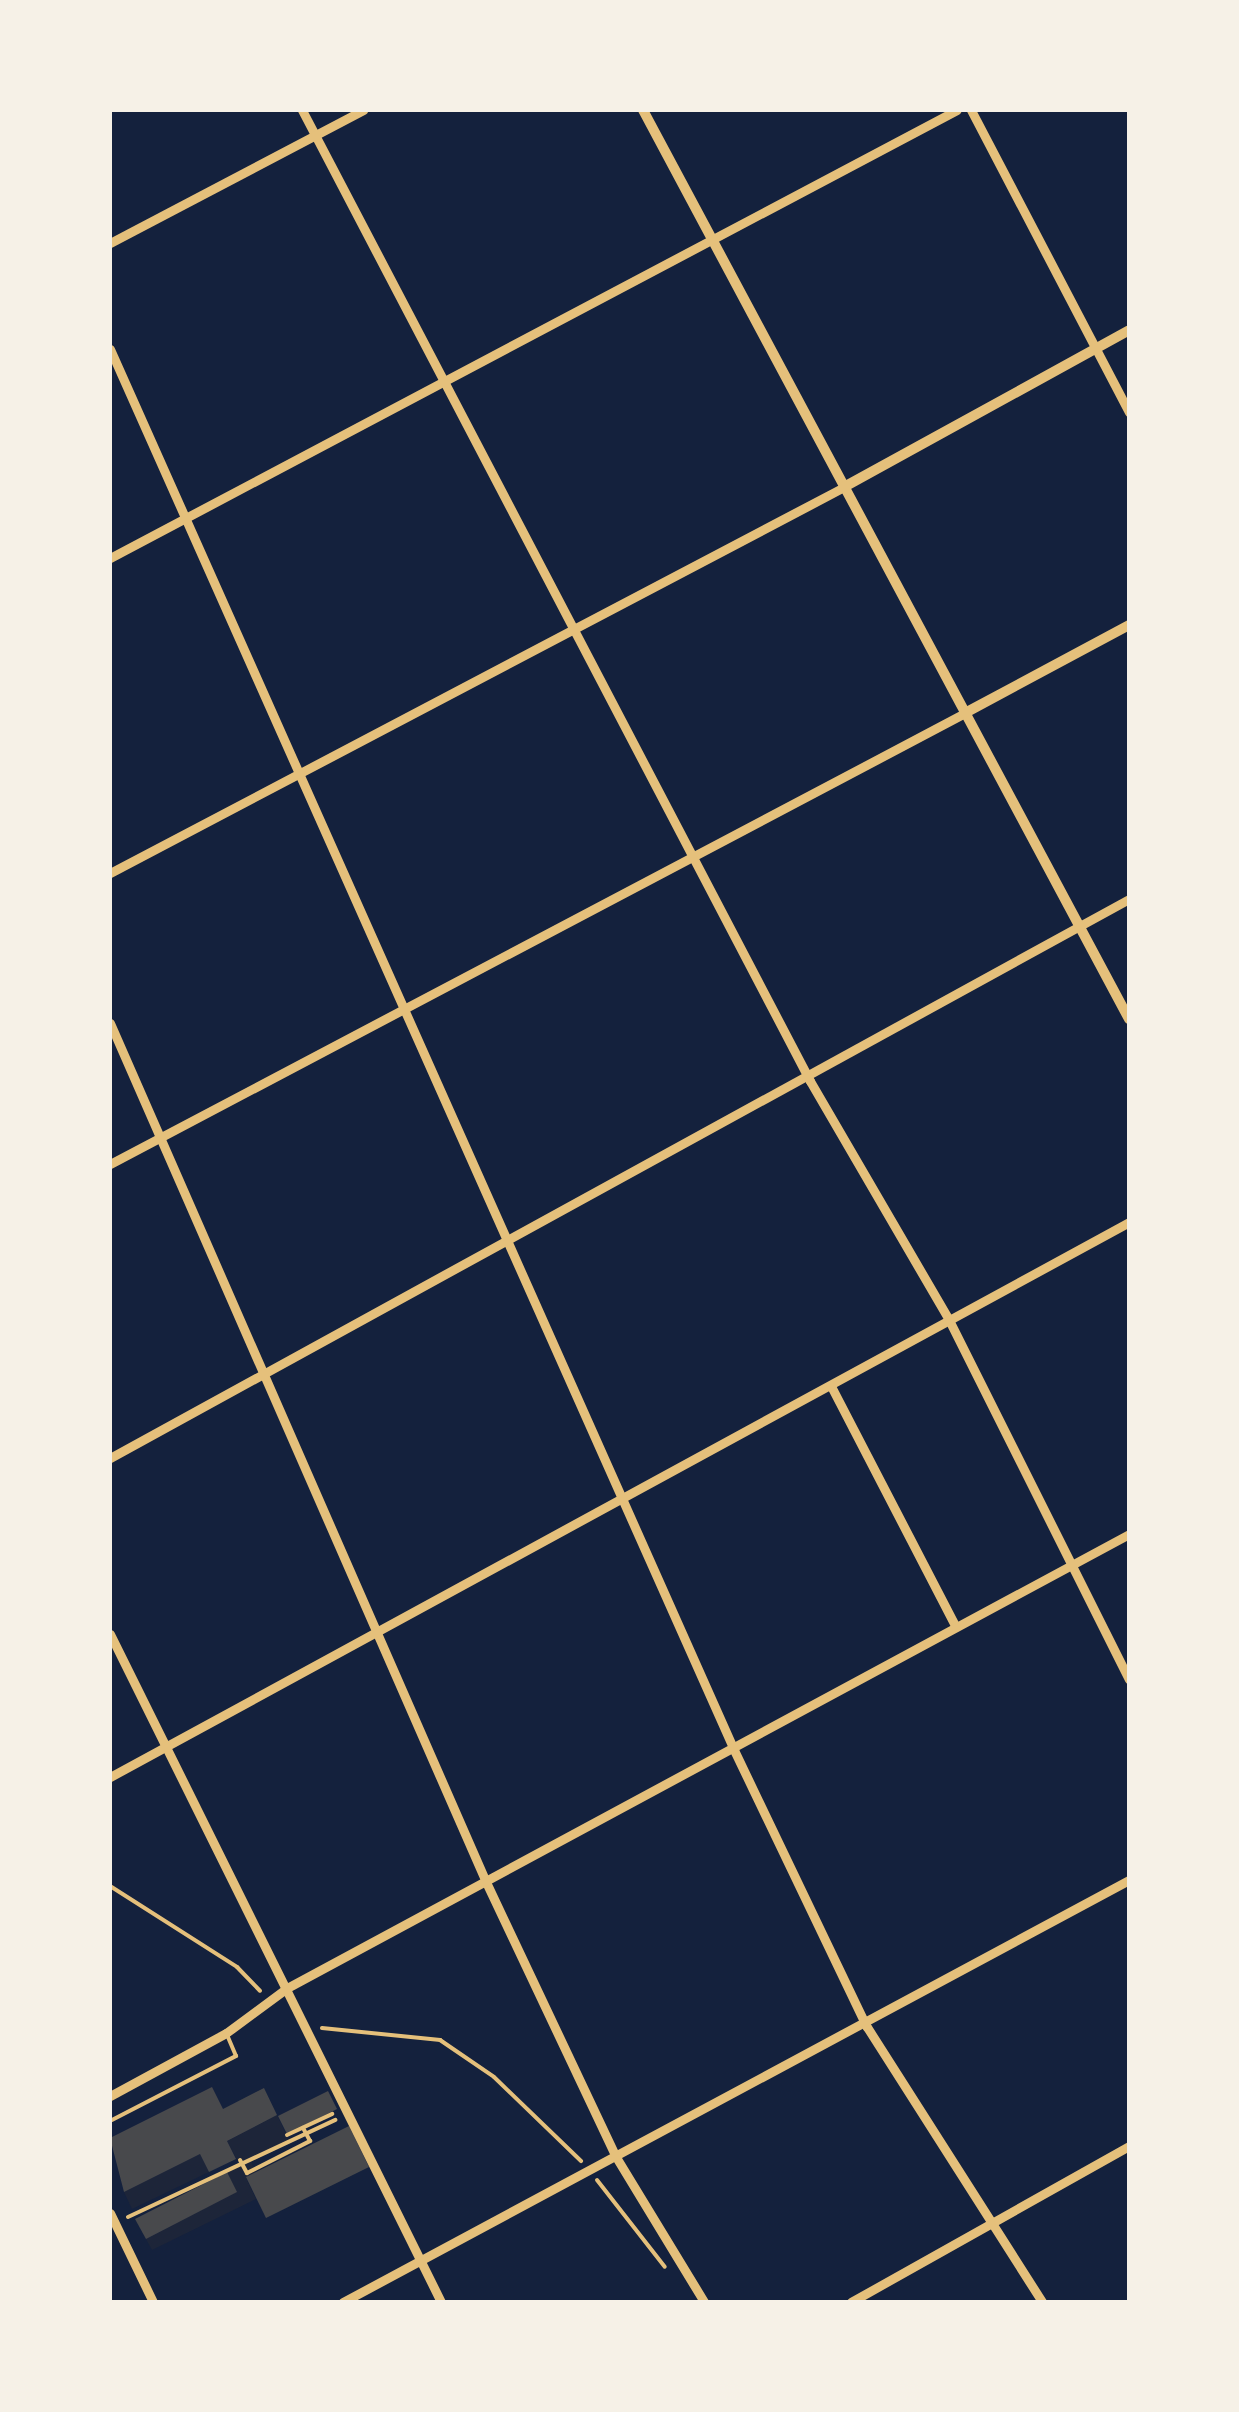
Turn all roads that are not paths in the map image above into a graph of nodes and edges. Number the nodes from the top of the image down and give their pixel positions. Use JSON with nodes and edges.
{"nodes":[{"id":1,"x":302,"y":110,"type":"edge"},
{"id":2,"x":364,"y":110,"type":"edge"},
{"id":3,"x":643,"y":110,"type":"edge"},
{"id":4,"x":956,"y":110,"type":"edge"},
{"id":5,"x":971,"y":110,"type":"edge"},
{"id":6,"x":315,"y":135,"type":"junction"},
{"id":7,"x":712,"y":240,"type":"junction"},
{"id":8,"x":110,"y":244,"type":"edge"},
{"id":9,"x":1129,"y":330,"type":"edge"},
{"id":10,"x":110,"y":348,"type":"edge"},
{"id":11,"x":1095,"y":348,"type":"junction"},
{"id":12,"x":445,"y":383,"type":"junction"},
{"id":13,"x":1129,"y":412,"type":"edge"},
{"id":14,"x":844,"y":486,"type":"junction"},
{"id":15,"x":187,"y":518,"type":"junction"},
{"id":16,"x":110,"y":558,"type":"edge"},
{"id":17,"x":1129,"y":624,"type":"edge"},
{"id":18,"x":573,"y":629,"type":"junction"},
{"id":19,"x":965,"y":714,"type":"junction"},
{"id":20,"x":301,"y":772,"type":"junction"},
{"id":21,"x":694,"y":859,"type":"junction"},
{"id":22,"x":110,"y":873,"type":"edge"},
{"id":23,"x":1129,"y":899,"type":"edge"},
{"id":24,"x":1080,"y":926,"type":"junction"},
{"id":25,"x":406,"y":1013,"type":"junction"},
{"id":26,"x":1129,"y":1019,"type":"edge"},
{"id":27,"x":110,"y":1024,"type":"edge"},
{"id":28,"x":810,"y":1081,"type":"junction"},
{"id":29,"x":160,"y":1137,"type":"junction"},
{"id":30,"x":110,"y":1164,"type":"edge"},
{"id":31,"x":1129,"y":1222,"type":"edge"},
{"id":32,"x":510,"y":1244,"type":"junction"},
{"id":33,"x":948,"y":1318,"type":"junction"},
{"id":34,"x":264,"y":1376,"type":"junction"},
{"id":35,"x":832,"y":1388,"type":"junction"},
{"id":36,"x":110,"y":1458,"type":"edge"},
{"id":37,"x":625,"y":1501,"type":"junction"},
{"id":38,"x":1129,"y":1534,"type":"edge"},
{"id":39,"x":1072,"y":1565,"type":"junction"},
{"id":40,"x":956,"y":1627,"type":"junction"},
{"id":41,"x":110,"y":1634,"type":"edge"},
{"id":42,"x":379,"y":1634,"type":"junction"},
{"id":43,"x":1129,"y":1679,"type":"edge"},
{"id":44,"x":165,"y":1747,"type":"junction"},
{"id":45,"x":734,"y":1750,"type":"junction"},
{"id":46,"x":110,"y":1777,"type":"edge"},
{"id":47,"x":1129,"y":1880,"type":"edge"},
{"id":48,"x":486,"y":1882,"type":"junction"},
{"id":49,"x":287,"y":1988,"type":"junction"},
{"id":50,"x":867,"y":2027,"type":"junction"},
{"id":51,"x":226,"y":2034,"type":"junction"},
{"id":52,"x":110,"y":2096,"type":"edge"},
{"id":53,"x":110,"y":2121,"type":"edge"},
{"id":54,"x":1129,"y":2146,"type":"edge"},
{"id":55,"x":616,"y":2157,"type":"junction"},
{"id":56,"x":110,"y":2213,"type":"edge"},
{"id":57,"x":990,"y":2219,"type":"junction"},
{"id":58,"x":420,"y":2260,"type":"junction"},
{"id":59,"x":154,"y":2302,"type":"edge"},
{"id":60,"x":343,"y":2302,"type":"edge"},
{"id":61,"x":441,"y":2302,"type":"edge"},
{"id":62,"x":704,"y":2302,"type":"edge"},
{"id":63,"x":851,"y":2302,"type":"edge"},
{"id":64,"x":1042,"y":2302,"type":"edge"}],
"edges":[{"from":1,"to":6,"type":"street"},
{"from":2,"to":6,"type":"street"},
{"from":3,"to":7,"type":"street"},
{"from":4,"to":7,"type":"street"},
{"from":5,"to":11,"type":"street"},
{"from":6,"to":8,"type":"street"},
{"from":6,"to":12,"type":"street"},
{"from":7,"to":12,"type":"street"},
{"from":7,"to":14,"type":"street"},
{"from":9,"to":11,"type":"street"},
{"from":10,"to":15,"type":"street"},
{"from":11,"to":13,"type":"street"},
{"from":11,"to":14,"type":"street"},
{"from":12,"to":15,"type":"street"},
{"from":12,"to":18,"type":"street"},
{"from":14,"to":18,"type":"street"},
{"from":14,"to":19,"type":"street"},
{"from":15,"to":16,"type":"street"},
{"from":15,"to":20,"type":"street"},
{"from":17,"to":19,"type":"street"},
{"from":18,"to":20,"type":"street"},
{"from":18,"to":21,"type":"street"},
{"from":19,"to":21,"type":"street"},
{"from":19,"to":24,"type":"street"},
{"from":20,"to":22,"type":"street"},
{"from":20,"to":25,"type":"street"},
{"from":21,"to":25,"type":"street"},
{"from":21,"to":28,"type":"street"},
{"from":23,"to":24,"type":"street"},
{"from":24,"to":26,"type":"street"},
{"from":24,"to":28,"type":"street"},
{"from":25,"to":29,"type":"street"},
{"from":25,"to":32,"type":"street"},
{"from":27,"to":29,"type":"street"},
{"from":28,"to":32,"type":"street"},
{"from":28,"to":33,"type":"street"},
{"from":29,"to":30,"type":"street"},
{"from":29,"to":34,"type":"street"},
{"from":31,"to":33,"type":"street"},
{"from":32,"to":34,"type":"street"},
{"from":32,"to":37,"type":"street"},
{"from":33,"to":35,"type":"street"},
{"from":33,"to":39,"type":"street"},
{"from":34,"to":36,"type":"street"},
{"from":34,"to":42,"type":"street"},
{"from":35,"to":37,"type":"street"},
{"from":35,"to":40,"type":"street"},
{"from":37,"to":42,"type":"street"},
{"from":37,"to":45,"type":"street"},
{"from":38,"to":39,"type":"street"},
{"from":39,"to":40,"type":"street"},
{"from":39,"to":43,"type":"street"},
{"from":40,"to":45,"type":"street"},
{"from":41,"to":44,"type":"street"},
{"from":42,"to":44,"type":"street"},
{"from":42,"to":48,"type":"street"},
{"from":44,"to":46,"type":"street"},
{"from":44,"to":49,"type":"street"},
{"from":45,"to":48,"type":"street"},
{"from":45,"to":50,"type":"street"},
{"from":47,"to":50,"type":"street"},
{"from":48,"to":49,"type":"street"},
{"from":48,"to":55,"type":"street"},
{"from":49,"to":51,"type":"street"},
{"from":49,"to":58,"type":"street"},
{"from":50,"to":55,"type":"street"},
{"from":50,"to":57,"type":"street"},
{"from":51,"to":52,"type":"street"},
{"from":51,"to":53,"type":"lane"},
{"from":54,"to":57,"type":"street"},
{"from":55,"to":58,"type":"street"},
{"from":55,"to":62,"type":"street"},
{"from":56,"to":59,"type":"street"},
{"from":57,"to":63,"type":"street"},
{"from":57,"to":64,"type":"street"},
{"from":58,"to":60,"type":"street"},
{"from":58,"to":61,"type":"street"}]}
